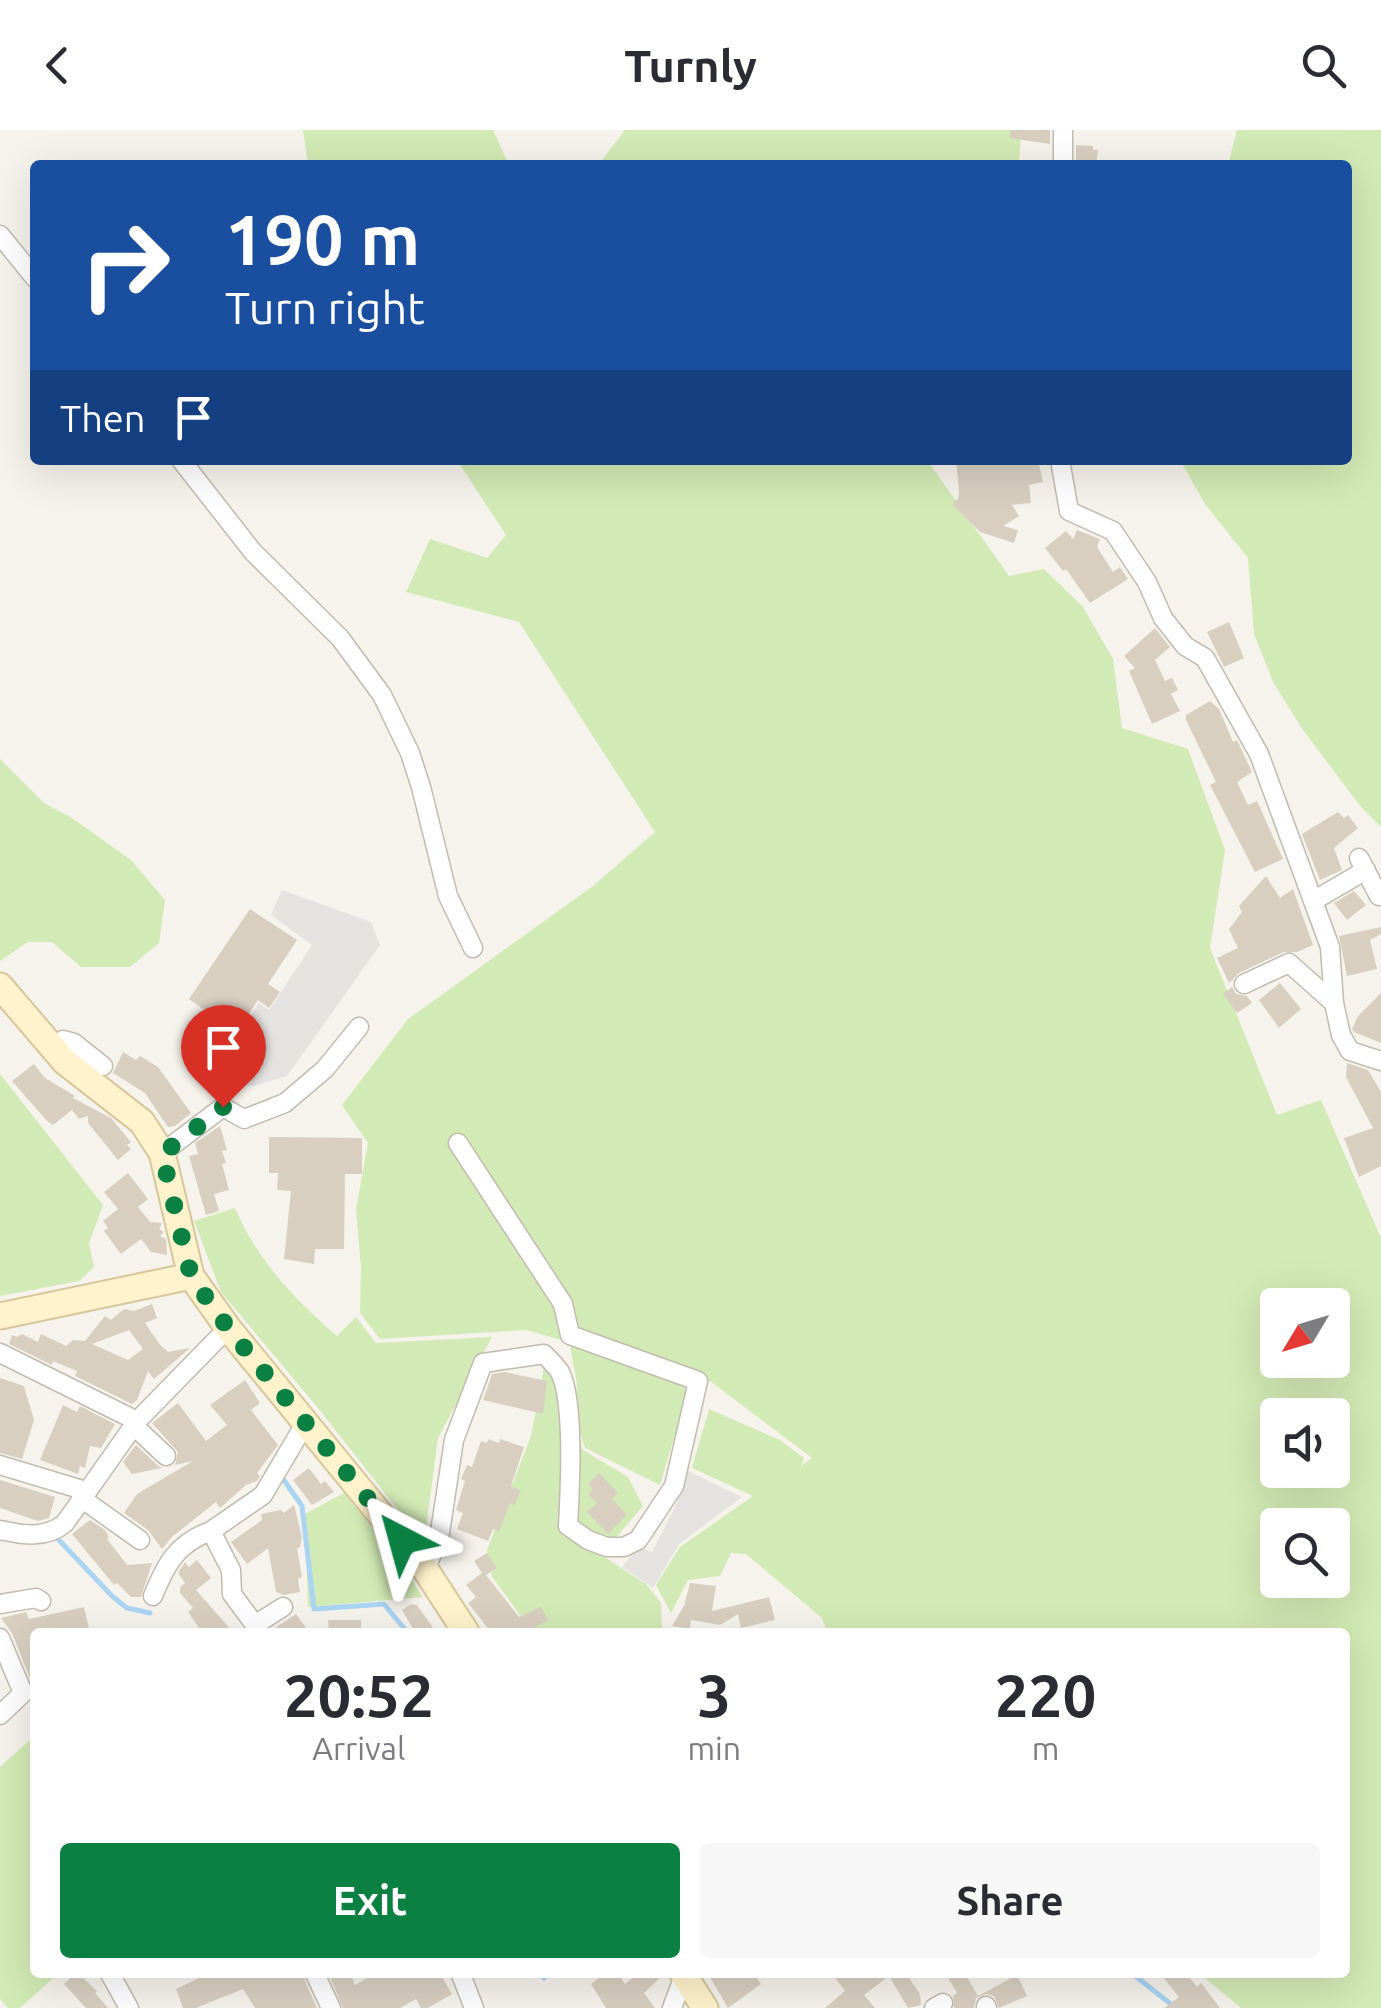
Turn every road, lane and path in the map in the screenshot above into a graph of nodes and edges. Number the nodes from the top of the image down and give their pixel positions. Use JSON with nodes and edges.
{"nodes":[{"id":1,"x":1063,"y":130,"type":"edge"},
{"id":2,"x":1064,"y":160,"type":"edge"},
{"id":3,"x":0,"y":234,"type":"edge"},
{"id":4,"x":30,"y":272,"type":"edge"},
{"id":5,"x":185,"y":465,"type":"edge"},
{"id":6,"x":1061,"y":465,"type":"edge"},
{"id":7,"x":1379,"y":896,"type":"edge"},
{"id":8,"x":1313,"y":901,"type":"junction"},
{"id":9,"x":473,"y":948,"type":"dead end"},
{"id":10,"x":1244,"y":984,"type":"dead end"},
{"id":11,"x":0,"y":986,"type":"edge"},
{"id":12,"x":1334,"y":1002,"type":"junction"},
{"id":13,"x":359,"y":1027,"type":"dead end"},
{"id":14,"x":52,"y":1048,"type":"junction"},
{"id":15,"x":1381,"y":1061,"type":"edge"},
{"id":16,"x":103,"y":1066,"type":"dead end"},
{"id":17,"x":458,"y":1143,"type":"dead end"},
{"id":18,"x":162,"y":1154,"type":"junction"},
{"id":19,"x":191,"y":1276,"type":"junction"},
{"id":20,"x":0,"y":1316,"type":"edge"},
{"id":21,"x":228,"y":1328,"type":"junction"},
{"id":22,"x":0,"y":1354,"type":"edge"},
{"id":23,"x":306,"y":1422,"type":"junction"},
{"id":24,"x":135,"y":1423,"type":"junction"},
{"id":25,"x":166,"y":1456,"type":"dead end"},
{"id":26,"x":0,"y":1466,"type":"edge"},
{"id":27,"x":83,"y":1494,"type":"junction"},
{"id":28,"x":0,"y":1530,"type":"edge"},
{"id":29,"x":211,"y":1530,"type":"junction"},
{"id":30,"x":140,"y":1540,"type":"dead end"},
{"id":31,"x":425,"y":1570,"type":"junction"},
{"id":32,"x":154,"y":1596,"type":"dead end"},
{"id":33,"x":41,"y":1600,"type":"dead end"},
{"id":34,"x":0,"y":1604,"type":"edge"},
{"id":35,"x":283,"y":1607,"type":"dead end"},
{"id":36,"x":463,"y":1628,"type":"edge"},
{"id":37,"x":0,"y":1638,"type":"edge"},
{"id":38,"x":0,"y":1716,"type":"edge"},
{"id":39,"x":112,"y":1978,"type":"edge"},
{"id":40,"x":317,"y":1978,"type":"edge"},
{"id":41,"x":462,"y":1978,"type":"edge"},
{"id":42,"x":682,"y":1978,"type":"edge"},
{"id":43,"x":686,"y":1978,"type":"edge"},
{"id":44,"x":129,"y":2008,"type":"edge"},
{"id":45,"x":331,"y":2008,"type":"edge"},
{"id":46,"x":472,"y":2008,"type":"edge"},
{"id":47,"x":672,"y":2008,"type":"edge"},
{"id":48,"x":705,"y":2008,"type":"edge"}],
"edges":[{"from":1,"to":2,"type":"street"},
{"from":3,"to":4,"type":"street"},
{"from":5,"to":9,"type":"street"},
{"from":6,"to":8,"type":"street"},
{"from":7,"to":8,"type":"street"},
{"from":8,"to":12,"type":"street"},
{"from":10,"to":12,"type":"street"},
{"from":11,"to":14,"type":"main road"},
{"from":12,"to":15,"type":"street"},
{"from":13,"to":18,"type":"street"},
{"from":14,"to":16,"type":"street"},
{"from":14,"to":18,"type":"main road"},
{"from":17,"to":31,"type":"street"},
{"from":18,"to":19,"type":"main road"},
{"from":19,"to":20,"type":"main road"},
{"from":19,"to":21,"type":"main road"},
{"from":21,"to":23,"type":"main road"},
{"from":21,"to":24,"type":"street"},
{"from":22,"to":24,"type":"street"},
{"from":23,"to":29,"type":"street"},
{"from":23,"to":31,"type":"main road"},
{"from":24,"to":25,"type":"street"},
{"from":24,"to":27,"type":"street"},
{"from":26,"to":27,"type":"street"},
{"from":27,"to":28,"type":"street"},
{"from":27,"to":30,"type":"street"},
{"from":29,"to":32,"type":"street"},
{"from":29,"to":35,"type":"street"},
{"from":31,"to":36,"type":"main road"},
{"from":33,"to":34,"type":"street"},
{"from":37,"to":38,"type":"street"},
{"from":39,"to":44,"type":"street"},
{"from":40,"to":45,"type":"street"},
{"from":41,"to":46,"type":"street"},
{"from":42,"to":47,"type":"street"},
{"from":43,"to":48,"type":"main road"}]}
